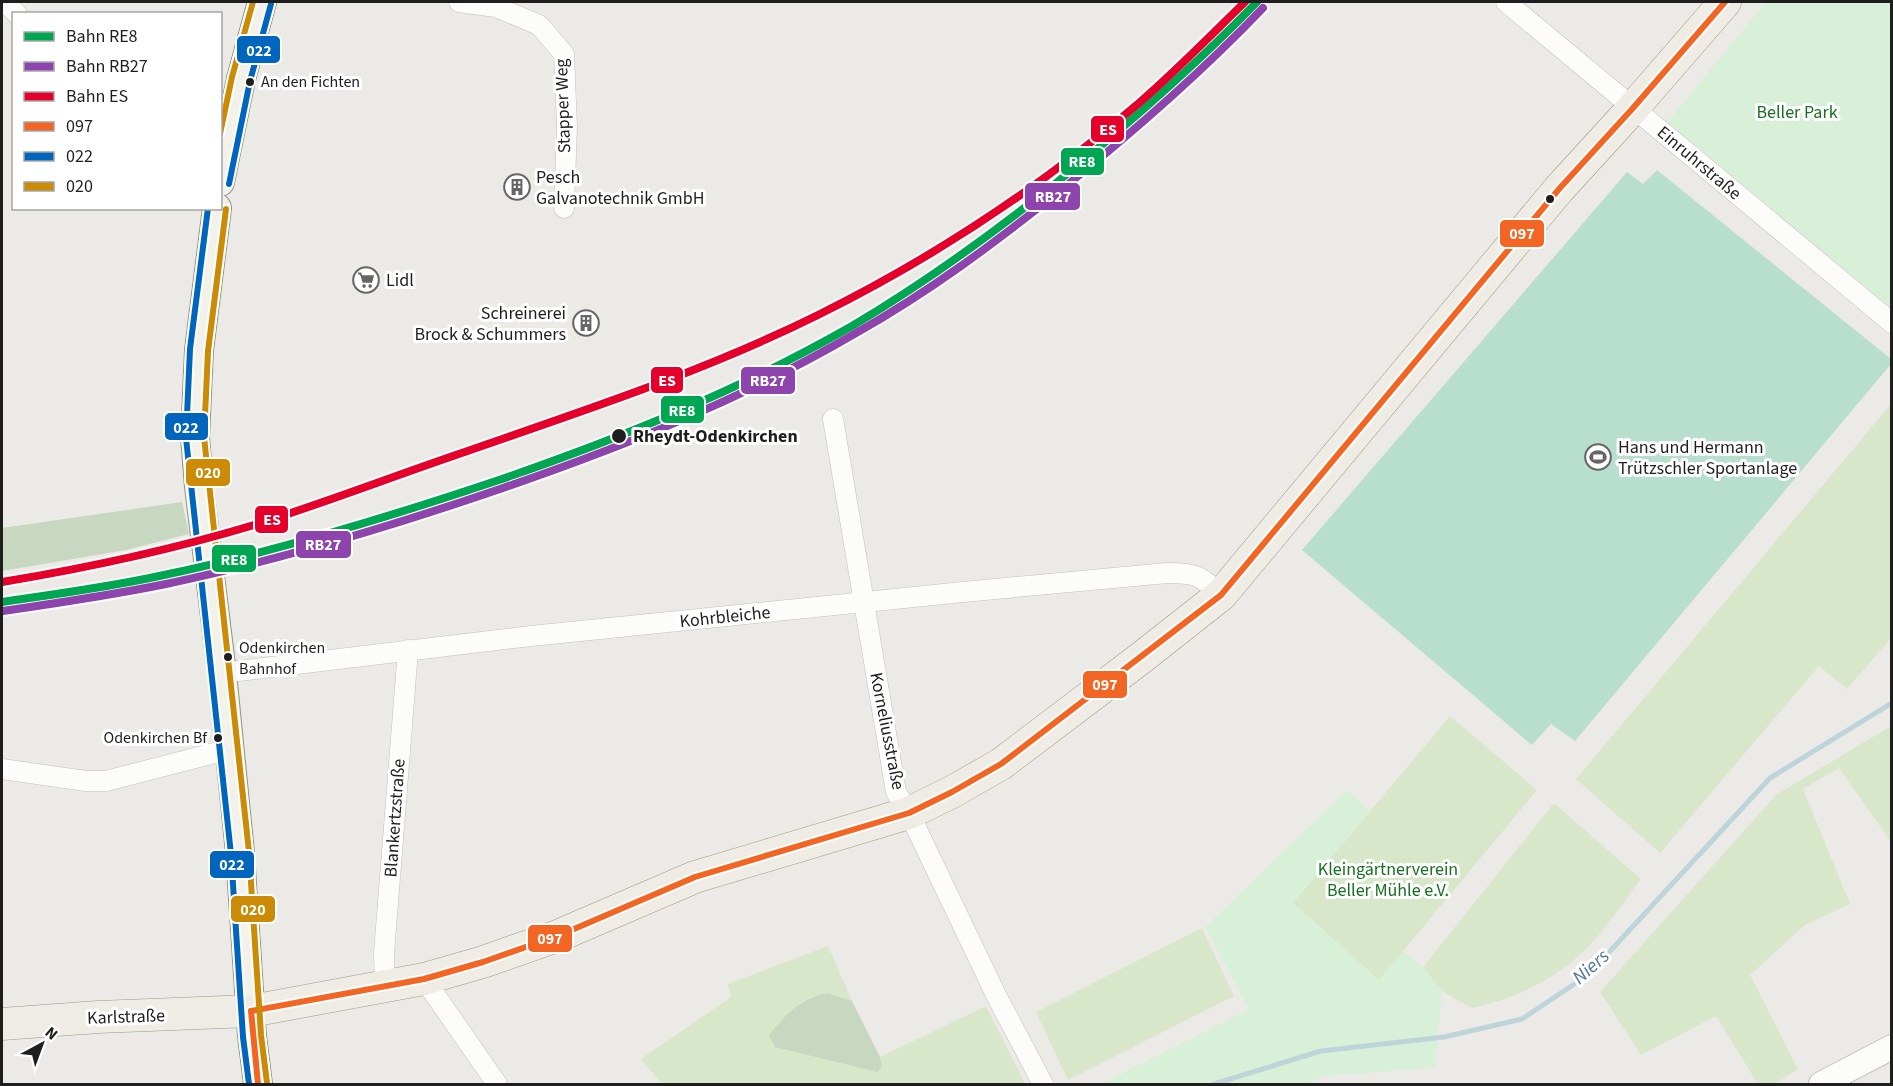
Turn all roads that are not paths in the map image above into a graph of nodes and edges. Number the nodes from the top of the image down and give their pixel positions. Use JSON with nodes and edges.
{"nodes":[{"id":1,"x":262,"y":2,"type":"edge"},
{"id":2,"x":459,"y":2,"type":"edge"},
{"id":3,"x":1506,"y":2,"type":"edge"},
{"id":4,"x":1725,"y":2,"type":"edge"},
{"id":5,"x":1633,"y":108,"type":"junction"},
{"id":6,"x":222,"y":164,"type":"edge"},
{"id":7,"x":564,"y":208,"type":"dead end"},
{"id":8,"x":217,"y":210,"type":"edge"},
{"id":9,"x":1892,"y":324,"type":"edge"},
{"id":10,"x":832,"y":419,"type":"dead end"},
{"id":11,"x":1221,"y":595,"type":"junction"},
{"id":12,"x":863,"y":602,"type":"junction"},
{"id":13,"x":408,"y":650,"type":"junction"},
{"id":14,"x":222,"y":674,"type":"junction"},
{"id":15,"x":230,"y":749,"type":"junction"},
{"id":16,"x":2,"y":769,"type":"edge"},
{"id":17,"x":909,"y":813,"type":"junction"},
{"id":18,"x":424,"y":979,"type":"junction"},
{"id":19,"x":385,"y":987,"type":"junction"},
{"id":20,"x":251,"y":1011,"type":"junction"},
{"id":21,"x":2,"y":1024,"type":"edge"},
{"id":22,"x":1892,"y":1047,"type":"edge"},
{"id":23,"x":258,"y":1084,"type":"edge"},
{"id":24,"x":496,"y":1084,"type":"edge"},
{"id":25,"x":1043,"y":1084,"type":"edge"},
{"id":26,"x":1821,"y":1084,"type":"edge"}],
"edges":[{"from":1,"to":6,"type":"main road"},
{"from":2,"to":7,"type":"street","name":"Stapper Weg"},
{"from":3,"to":5,"type":"street","name":"Einruhrstraße"},
{"from":4,"to":5,"type":"main road","name":"Karlstraße"},
{"from":5,"to":9,"type":"street","name":"Einruhrstraße"},
{"from":5,"to":11,"type":"main road","name":"Karlstraße"},
{"from":8,"to":14,"type":"main road"},
{"from":10,"to":12,"type":"street","name":"Korneliusstraße"},
{"from":11,"to":12,"type":"street","name":"Kohrbleiche"},
{"from":11,"to":17,"type":"main road","name":"Karlstraße"},
{"from":12,"to":13,"type":"street","name":"Kohrbleiche"},
{"from":12,"to":17,"type":"street","name":"Korneliusstraße"},
{"from":13,"to":14,"type":"street","name":"Kohrbleiche"},
{"from":13,"to":19,"type":"street","name":"Blankertzstraße"},
{"from":14,"to":15,"type":"main road"},
{"from":15,"to":16,"type":"street"},
{"from":15,"to":20,"type":"main road"},
{"from":17,"to":18,"type":"main road","name":"Karlstraße"},
{"from":17,"to":25,"type":"street","name":"Korneliusstraße"},
{"from":18,"to":19,"type":"main road","name":"Karlstraße"},
{"from":18,"to":24,"type":"street"},
{"from":19,"to":20,"type":"main road","name":"Karlstraße"},
{"from":20,"to":21,"type":"main road","name":"Karlstraße"},
{"from":20,"to":23,"type":"main road"},
{"from":22,"to":26,"type":"street"}]}
